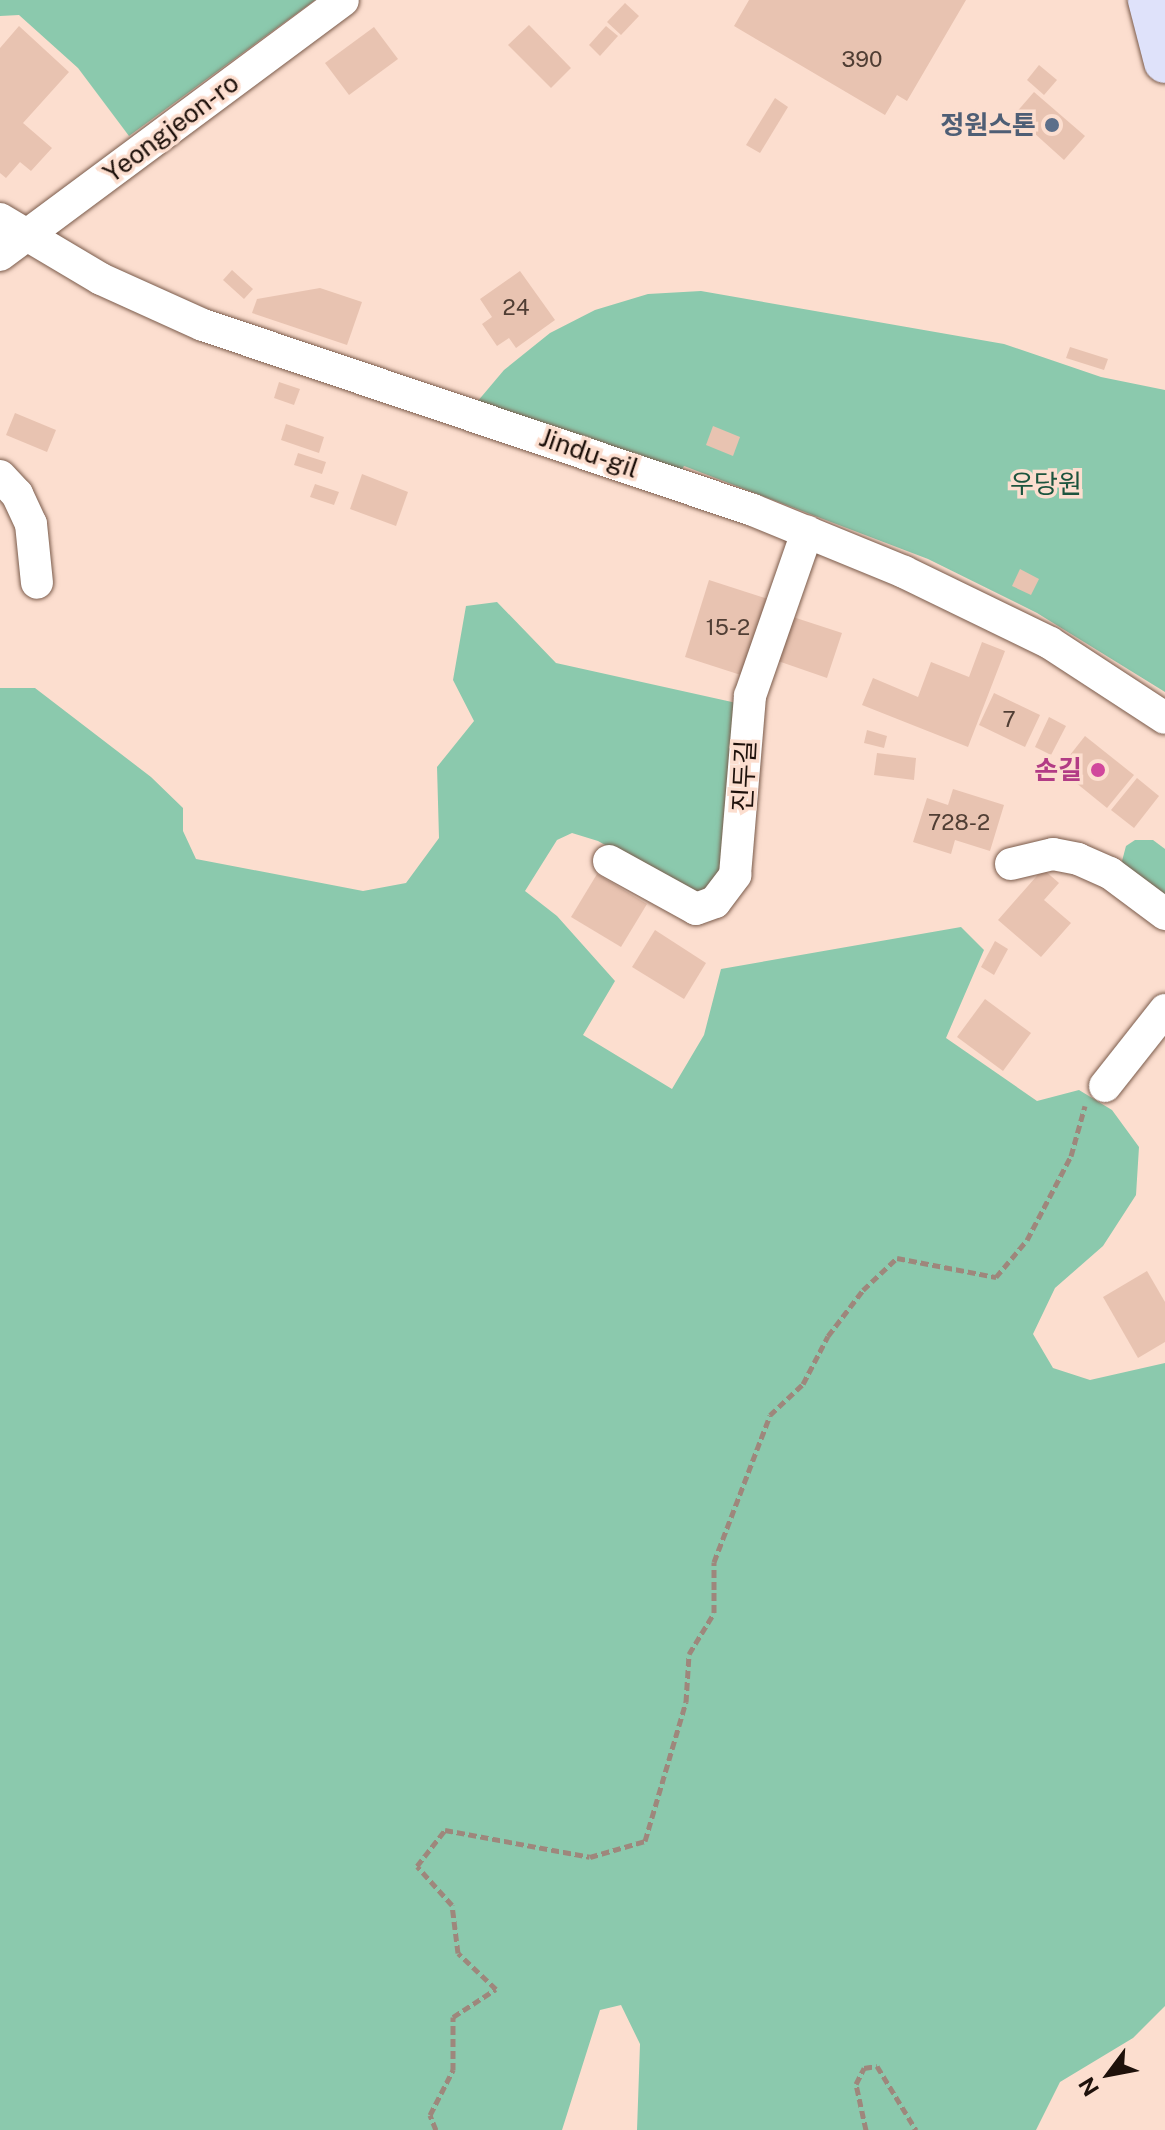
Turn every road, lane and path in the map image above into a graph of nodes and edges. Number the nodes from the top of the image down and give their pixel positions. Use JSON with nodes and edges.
{"nodes":[{"id":1,"x":343,"y":0,"type":"edge"},
{"id":2,"x":1149,"y":0,"type":"edge"},
{"id":3,"x":1165,"y":62,"type":"edge"},
{"id":4,"x":13,"y":227,"type":"edge"},
{"id":5,"x":0,"y":255,"type":"edge"},
{"id":6,"x":0,"y":476,"type":"edge"},
{"id":7,"x":807,"y":532,"type":"junction"},
{"id":8,"x":37,"y":583,"type":"dead end"},
{"id":9,"x":1165,"y":718,"type":"edge"},
{"id":10,"x":609,"y":861,"type":"dead end"},
{"id":11,"x":1011,"y":864,"type":"dead end"},
{"id":12,"x":1165,"y":914,"type":"edge"},
{"id":13,"x":1165,"y":1010,"type":"edge"},
{"id":14,"x":1105,"y":1086,"type":"joint"},
{"id":15,"x":436,"y":2130,"type":"edge"},
{"id":16,"x":866,"y":2130,"type":"edge"},
{"id":17,"x":916,"y":2130,"type":"edge"}],
"edges":[{"from":1,"to":4,"type":"street","name":"Yeongjeon-ro"},
{"from":2,"to":3,"type":"main road"},
{"from":4,"to":5,"type":"street","name":"Yeongjeon-ro"},
{"from":4,"to":7,"type":"street","name":"Jindu-gil"},
{"from":6,"to":8,"type":"street"},
{"from":7,"to":9,"type":"street","name":"Jindu-gil"},
{"from":7,"to":10,"type":"street","name":"진두길"},
{"from":11,"to":12,"type":"street"},
{"from":13,"to":14,"type":"street"},
{"from":14,"to":15,"type":"path"},
{"from":16,"to":17,"type":"path"}]}
